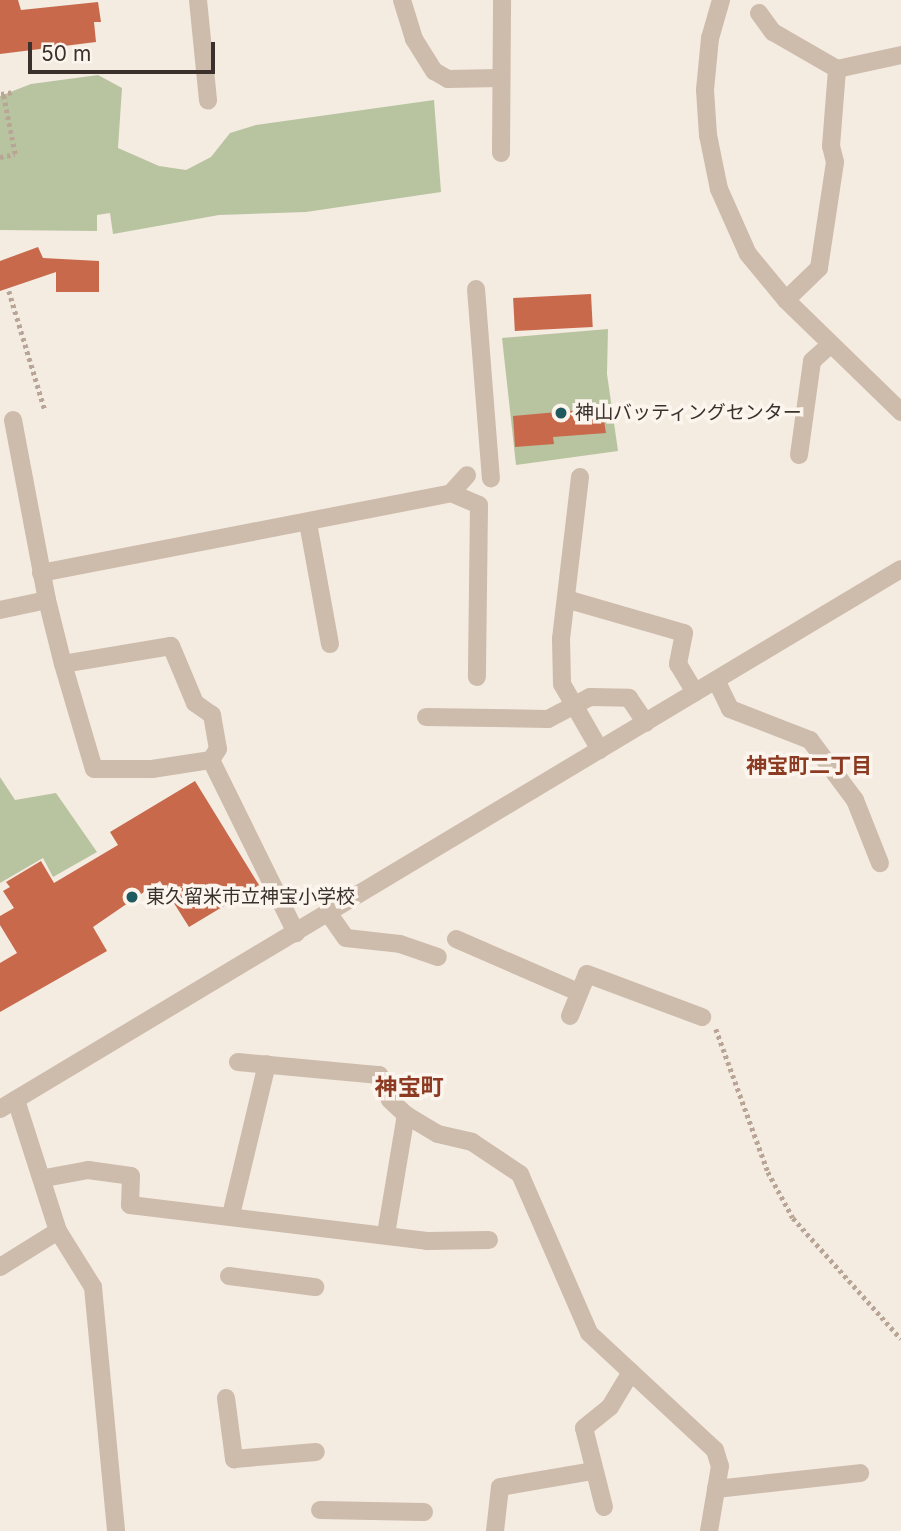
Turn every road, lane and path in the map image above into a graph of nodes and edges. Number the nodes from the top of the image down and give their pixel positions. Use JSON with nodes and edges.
{"nodes":[{"id":1,"x":198,"y":0,"type":"edge"},
{"id":2,"x":402,"y":0,"type":"edge"},
{"id":3,"x":503,"y":0,"type":"edge"},
{"id":4,"x":722,"y":0,"type":"edge"},
{"id":5,"x":760,"y":13,"type":"dead end"},
{"id":6,"x":901,"y":55,"type":"edge"},
{"id":7,"x":837,"y":69,"type":"junction"},
{"id":8,"x":499,"y":78,"type":"junction"},
{"id":9,"x":13,"y":92,"type":"dead end"},
{"id":10,"x":1,"y":94,"type":"edge"},
{"id":11,"x":208,"y":101,"type":"dead end"},
{"id":12,"x":500,"y":153,"type":"dead end"},
{"id":13,"x":0,"y":157,"type":"edge"},
{"id":14,"x":476,"y":289,"type":"dead end"},
{"id":15,"x":9,"y":291,"type":"dead end"},
{"id":16,"x":786,"y":300,"type":"junction"},
{"id":17,"x":830,"y":345,"type":"junction"},
{"id":18,"x":45,"y":410,"type":"dead end"},
{"id":19,"x":901,"y":412,"type":"edge"},
{"id":20,"x":13,"y":420,"type":"dead end"},
{"id":21,"x":799,"y":455,"type":"dead end"},
{"id":22,"x":467,"y":475,"type":"dead end"},
{"id":23,"x":580,"y":477,"type":"dead end"},
{"id":24,"x":491,"y":478,"type":"dead end"},
{"id":25,"x":451,"y":493,"type":"junction"},
{"id":26,"x":308,"y":523,"type":"junction"},
{"id":27,"x":901,"y":569,"type":"edge"},
{"id":28,"x":41,"y":573,"type":"junction"},
{"id":29,"x":566,"y":599,"type":"junction"},
{"id":30,"x":47,"y":600,"type":"junction"},
{"id":31,"x":0,"y":610,"type":"edge"},
{"id":32,"x":330,"y":644,"type":"dead end"},
{"id":33,"x":63,"y":664,"type":"junction"},
{"id":34,"x":477,"y":677,"type":"dead end"},
{"id":35,"x":716,"y":680,"type":"junction"},
{"id":36,"x":695,"y":692,"type":"junction"},
{"id":37,"x":574,"y":704,"type":"junction"},
{"id":38,"x":426,"y":717,"type":"dead end"},
{"id":39,"x":646,"y":723,"type":"junction"},
{"id":40,"x":600,"y":750,"type":"junction"},
{"id":41,"x":211,"y":760,"type":"junction"},
{"id":42,"x":880,"y":863,"type":"dead end"},
{"id":43,"x":329,"y":914,"type":"junction"},
{"id":44,"x":296,"y":933,"type":"junction"},
{"id":45,"x":456,"y":939,"type":"dead end"},
{"id":46,"x":438,"y":957,"type":"dead end"},
{"id":47,"x":578,"y":992,"type":"junction"},
{"id":48,"x":570,"y":1016,"type":"dead end"},
{"id":49,"x":702,"y":1017,"type":"joint"},
{"id":50,"x":238,"y":1062,"type":"dead end"},
{"id":51,"x":267,"y":1064,"type":"junction"},
{"id":52,"x":16,"y":1100,"type":"junction"},
{"id":53,"x":0,"y":1109,"type":"edge"},
{"id":54,"x":406,"y":1115,"type":"junction"},
{"id":55,"x":45,"y":1178,"type":"junction"},
{"id":56,"x":231,"y":1215,"type":"junction"},
{"id":57,"x":58,"y":1231,"type":"junction"},
{"id":58,"x":386,"y":1234,"type":"junction"},
{"id":59,"x":489,"y":1240,"type":"dead end"},
{"id":60,"x":0,"y":1267,"type":"edge"},
{"id":61,"x":229,"y":1276,"type":"dead end"},
{"id":62,"x":315,"y":1287,"type":"dead end"},
{"id":63,"x":901,"y":1339,"type":"edge"},
{"id":64,"x":631,"y":1372,"type":"junction"},
{"id":65,"x":226,"y":1398,"type":"dead end"},
{"id":66,"x":316,"y":1452,"type":"dead end"},
{"id":67,"x":593,"y":1471,"type":"junction"},
{"id":68,"x":860,"y":1473,"type":"dead end"},
{"id":69,"x":716,"y":1489,"type":"junction"},
{"id":70,"x":604,"y":1507,"type":"dead end"},
{"id":71,"x":320,"y":1510,"type":"dead end"},
{"id":72,"x":424,"y":1512,"type":"dead end"},
{"id":73,"x":116,"y":1531,"type":"edge"},
{"id":74,"x":495,"y":1531,"type":"edge"},
{"id":75,"x":709,"y":1531,"type":"edge"}],
"edges":[{"from":1,"to":11,"type":"street"},
{"from":2,"to":8,"type":"street"},
{"from":3,"to":8,"type":"street"},
{"from":4,"to":16,"type":"street"},
{"from":5,"to":7,"type":"street"},
{"from":6,"to":7,"type":"street"},
{"from":7,"to":16,"type":"street"},
{"from":8,"to":12,"type":"street"},
{"from":9,"to":10,"type":"path"},
{"from":10,"to":13,"type":"path"},
{"from":14,"to":24,"type":"street"},
{"from":15,"to":18,"type":"path"},
{"from":16,"to":17,"type":"street"},
{"from":17,"to":19,"type":"street"},
{"from":17,"to":21,"type":"street"},
{"from":20,"to":28,"type":"street"},
{"from":22,"to":25,"type":"street"},
{"from":23,"to":29,"type":"street"},
{"from":25,"to":26,"type":"street"},
{"from":25,"to":34,"type":"street"},
{"from":26,"to":28,"type":"street"},
{"from":26,"to":32,"type":"street"},
{"from":27,"to":35,"type":"street"},
{"from":28,"to":30,"type":"street"},
{"from":29,"to":36,"type":"street"},
{"from":29,"to":37,"type":"street"},
{"from":30,"to":31,"type":"street"},
{"from":30,"to":33,"type":"street"},
{"from":33,"to":41,"type":"street"},
{"from":33,"to":41,"type":"street"},
{"from":35,"to":36,"type":"street"},
{"from":35,"to":42,"type":"street"},
{"from":36,"to":39,"type":"street"},
{"from":37,"to":38,"type":"street"},
{"from":37,"to":39,"type":"street"},
{"from":37,"to":40,"type":"street"},
{"from":39,"to":40,"type":"street"},
{"from":40,"to":43,"type":"street"},
{"from":41,"to":44,"type":"street"},
{"from":43,"to":44,"type":"street"},
{"from":43,"to":46,"type":"street"},
{"from":44,"to":52,"type":"street"},
{"from":45,"to":47,"type":"street"},
{"from":47,"to":48,"type":"street"},
{"from":47,"to":49,"type":"street"},
{"from":49,"to":63,"type":"path"},
{"from":50,"to":51,"type":"street"},
{"from":51,"to":54,"type":"street"},
{"from":51,"to":56,"type":"street"},
{"from":52,"to":53,"type":"street"},
{"from":52,"to":55,"type":"street"},
{"from":54,"to":58,"type":"street"},
{"from":54,"to":64,"type":"street"},
{"from":55,"to":56,"type":"street"},
{"from":55,"to":57,"type":"street"},
{"from":56,"to":58,"type":"street"},
{"from":57,"to":60,"type":"street"},
{"from":57,"to":73,"type":"street"},
{"from":58,"to":59,"type":"street"},
{"from":61,"to":62,"type":"street"},
{"from":64,"to":67,"type":"street"},
{"from":64,"to":69,"type":"street"},
{"from":65,"to":66,"type":"street"},
{"from":67,"to":70,"type":"street"},
{"from":67,"to":74,"type":"street"},
{"from":68,"to":69,"type":"street"},
{"from":69,"to":75,"type":"street"},
{"from":71,"to":72,"type":"street"}]}
